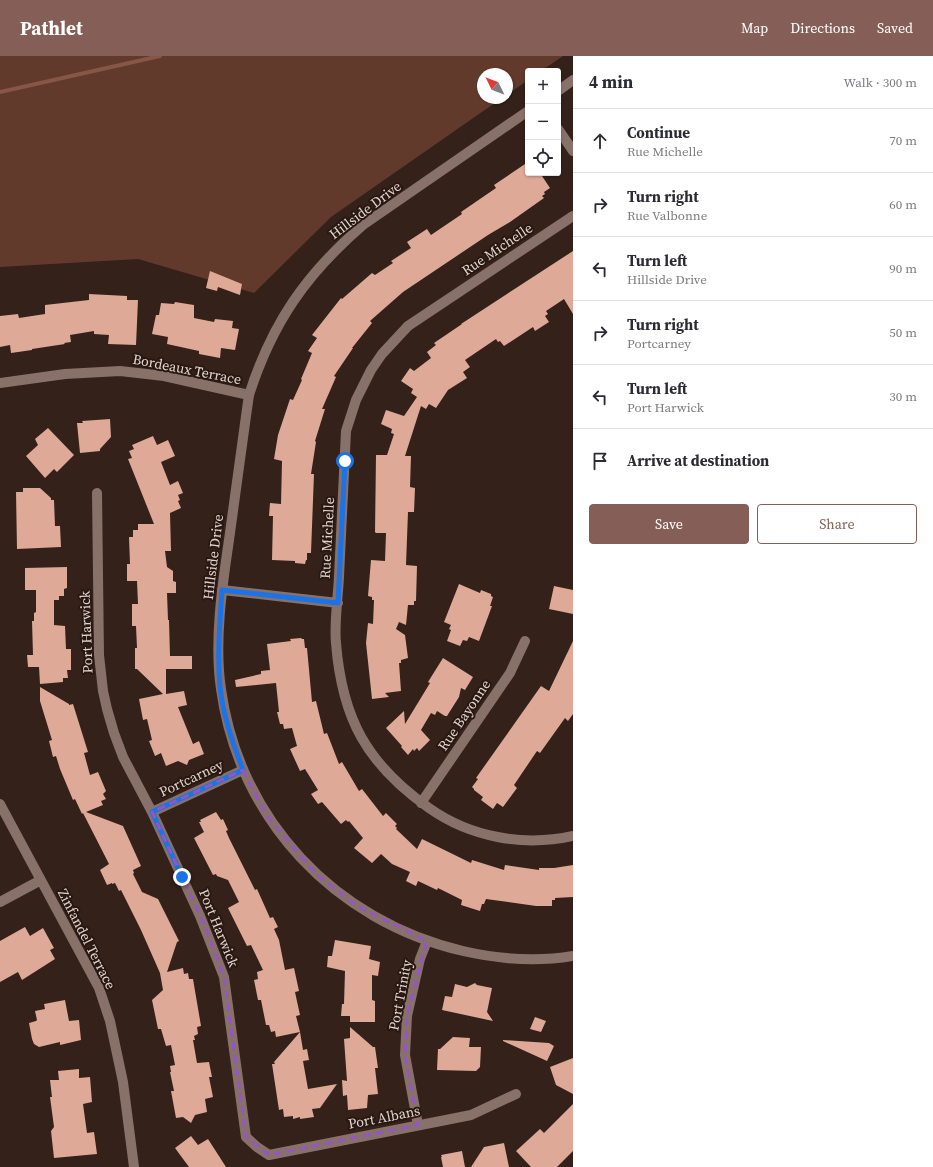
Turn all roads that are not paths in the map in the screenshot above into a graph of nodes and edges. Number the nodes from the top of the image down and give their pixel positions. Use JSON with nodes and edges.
{"nodes":[{"id":1,"x":573,"y":80,"type":"edge"},
{"id":2,"x":561,"y":89,"type":"edge"},
{"id":3,"x":525,"y":113,"type":"edge"},
{"id":4,"x":561,"y":133,"type":"edge"},
{"id":5,"x":573,"y":151,"type":"edge"},
{"id":6,"x":573,"y":216,"type":"edge"},
{"id":7,"x":0,"y":383,"type":"edge"},
{"id":8,"x":249,"y":395,"type":"junction"},
{"id":9,"x":97,"y":493,"type":"dead end"},
{"id":10,"x":222,"y":590,"type":"junction"},
{"id":11,"x":338,"y":603,"type":"junction"},
{"id":12,"x":525,"y":641,"type":"dead end"},
{"id":13,"x":243,"y":770,"type":"junction"},
{"id":14,"x":421,"y":802,"type":"junction"},
{"id":15,"x":0,"y":804,"type":"edge"},
{"id":16,"x":152,"y":812,"type":"junction"},
{"id":17,"x":573,"y":836,"type":"edge"},
{"id":18,"x":41,"y":880,"type":"junction"},
{"id":19,"x":0,"y":902,"type":"edge"},
{"id":20,"x":427,"y":941,"type":"junction"},
{"id":21,"x":573,"y":956,"type":"edge"},
{"id":22,"x":516,"y":1094,"type":"dead end"},
{"id":23,"x":418,"y":1125,"type":"junction"},
{"id":24,"x":257,"y":1147,"type":"joint"},
{"id":25,"x":134,"y":1167,"type":"edge"}],
"edges":[{"from":1,"to":2,"type":"street"},
{"from":3,"to":8,"type":"street","name":"Hillside Drive"},
{"from":4,"to":5,"type":"street"},
{"from":6,"to":11,"type":"street","name":"Rue Michelle"},
{"from":7,"to":8,"type":"street","name":"Bordeaux Terrace"},
{"from":8,"to":10,"type":"street","name":"Hillside Drive"},
{"from":9,"to":16,"type":"street","name":"Port Harwick"},
{"from":10,"to":11,"type":"street"},
{"from":10,"to":13,"type":"street","name":"Hillside Drive"},
{"from":11,"to":14,"type":"street","name":"Rue Michelle"},
{"from":12,"to":14,"type":"street","name":"Rue Bayonne"},
{"from":13,"to":16,"type":"street","name":"Portcarney"},
{"from":13,"to":20,"type":"street","name":"Hillside Drive"},
{"from":14,"to":17,"type":"street","name":"Rue Michelle"},
{"from":15,"to":18,"type":"street","name":"Zinfandel Terrace"},
{"from":16,"to":24,"type":"street","name":"Port Harwick"},
{"from":18,"to":19,"type":"street"},
{"from":18,"to":25,"type":"street","name":"Zinfandel Terrace"},
{"from":20,"to":21,"type":"street","name":"Hillside Drive"},
{"from":20,"to":23,"type":"street","name":"Port Trinity"},
{"from":22,"to":23,"type":"street","name":"Port Albans"},
{"from":23,"to":24,"type":"street","name":"Port Albans"}]}
